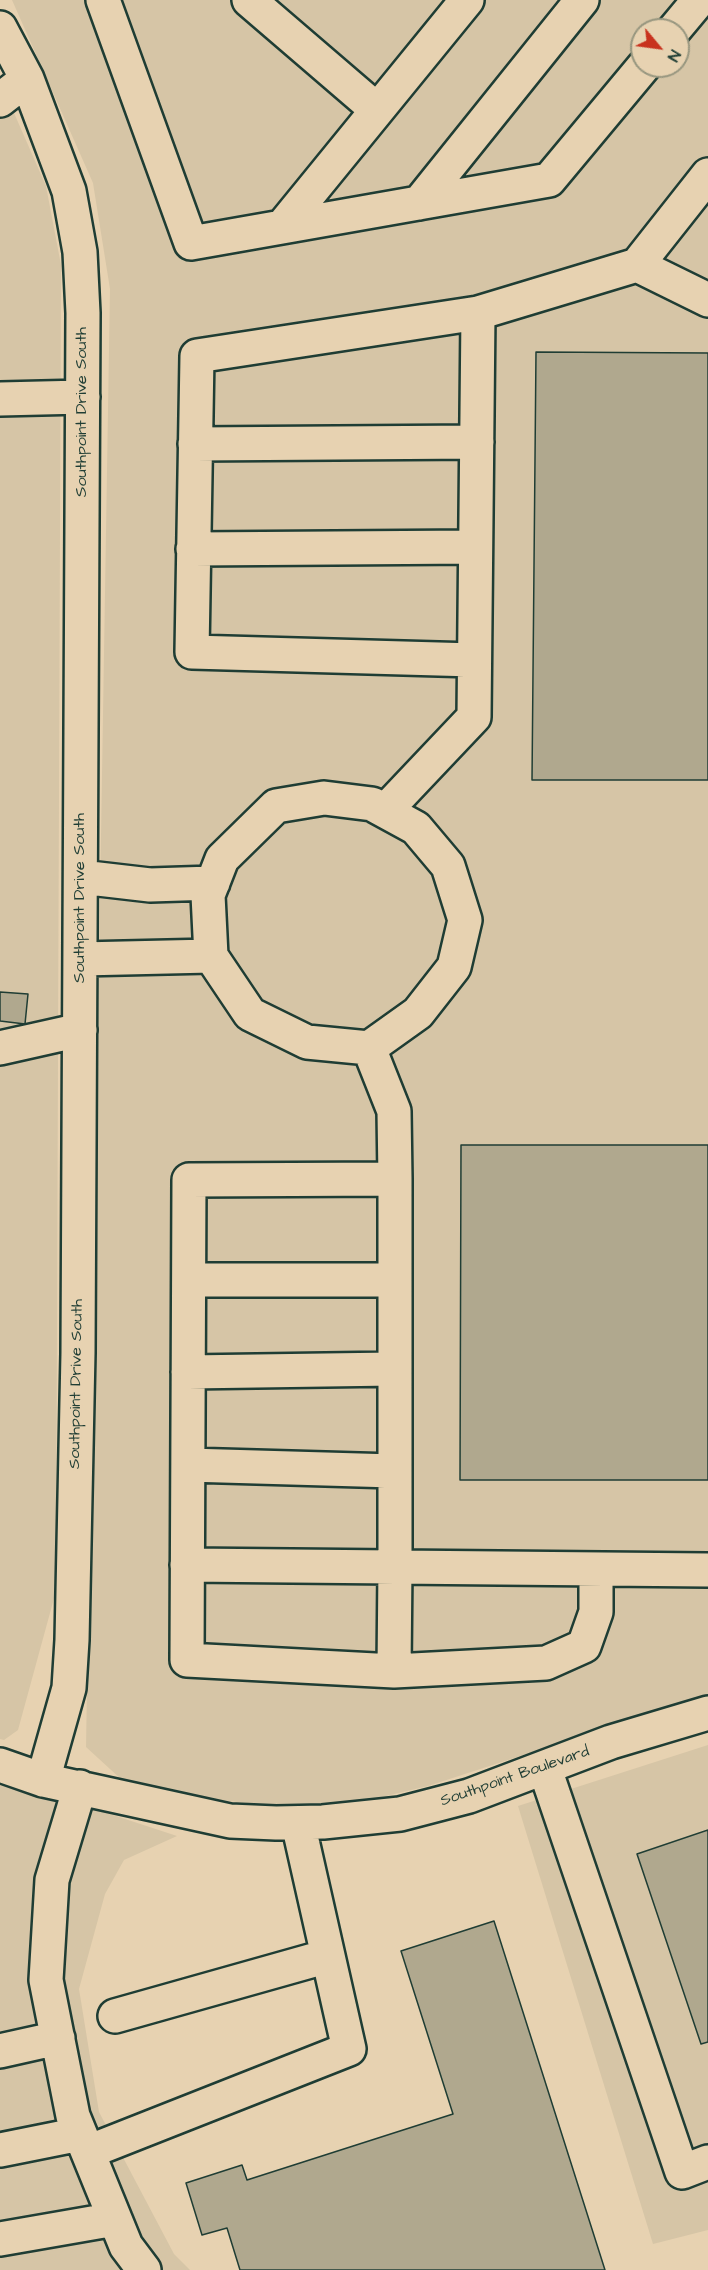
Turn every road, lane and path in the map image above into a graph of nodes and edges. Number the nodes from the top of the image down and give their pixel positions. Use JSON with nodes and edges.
{"nodes":[{"id":1,"x":103,"y":0,"type":"edge"},
{"id":2,"x":249,"y":0,"type":"edge"},
{"id":3,"x":467,"y":0,"type":"edge"},
{"id":4,"x":582,"y":0,"type":"edge"},
{"id":5,"x":699,"y":0,"type":"edge"},
{"id":6,"x":684,"y":18,"type":"edge"},
{"id":7,"x":0,"y":28,"type":"edge"},
{"id":8,"x":634,"y":78,"type":"edge"},
{"id":9,"x":27,"y":79,"type":"junction"},
{"id":10,"x":0,"y":100,"type":"edge"},
{"id":11,"x":377,"y":110,"type":"junction"},
{"id":12,"x":708,"y":176,"type":"edge"},
{"id":13,"x":418,"y":203,"type":"junction"},
{"id":14,"x":282,"y":227,"type":"junction"},
{"id":15,"x":637,"y":264,"type":"junction"},
{"id":16,"x":708,"y":300,"type":"edge"},
{"id":17,"x":478,"y":313,"type":"junction"},
{"id":18,"x":83,"y":397,"type":"junction"},
{"id":19,"x":0,"y":399,"type":"edge"},
{"id":20,"x":477,"y":442,"type":"junction"},
{"id":21,"x":195,"y":444,"type":"junction"},
{"id":22,"x":475,"y":547,"type":"junction"},
{"id":23,"x":194,"y":549,"type":"junction"},
{"id":24,"x":474,"y":660,"type":"junction"},
{"id":25,"x":385,"y":812,"type":"junction"},
{"id":26,"x":81,"y":877,"type":"junction"},
{"id":27,"x":213,"y":883,"type":"junction"},
{"id":28,"x":211,"y":956,"type":"junction"},
{"id":29,"x":81,"y":959,"type":"junction"},
{"id":30,"x":80,"y":1030,"type":"junction"},
{"id":31,"x":0,"y":1048,"type":"edge"},
{"id":32,"x":369,"y":1048,"type":"junction"},
{"id":33,"x":395,"y":1179,"type":"junction"},
{"id":34,"x":189,"y":1280,"type":"junction"},
{"id":35,"x":394,"y":1280,"type":"junction"},
{"id":36,"x":394,"y":1369,"type":"junction"},
{"id":37,"x":188,"y":1372,"type":"junction"},
{"id":38,"x":188,"y":1465,"type":"junction"},
{"id":39,"x":394,"y":1472,"type":"junction"},
{"id":40,"x":187,"y":1565,"type":"junction"},
{"id":41,"x":395,"y":1566,"type":"junction"},
{"id":42,"x":596,"y":1569,"type":"junction"},
{"id":43,"x":708,"y":1570,"type":"edge"},
{"id":44,"x":394,"y":1671,"type":"junction"},
{"id":45,"x":708,"y":1713,"type":"edge"},
{"id":46,"x":0,"y":1765,"type":"edge"},
{"id":47,"x":545,"y":1769,"type":"junction"},
{"id":48,"x":43,"y":1780,"type":"junction"},
{"id":49,"x":80,"y":1787,"type":"junction"},
{"id":50,"x":298,"y":1823,"type":"junction"},
{"id":51,"x":328,"y":1956,"type":"junction"},
{"id":52,"x":115,"y":2016,"type":"dead end"},
{"id":53,"x":58,"y":2038,"type":"junction"},
{"id":54,"x":0,"y":2051,"type":"edge"},
{"id":55,"x":84,"y":2143,"type":"junction"},
{"id":56,"x":0,"y":2150,"type":"edge"},
{"id":57,"x":708,"y":2162,"type":"edge"},
{"id":58,"x":115,"y":2219,"type":"junction"},
{"id":59,"x":0,"y":2239,"type":"edge"},
{"id":60,"x":144,"y":2270,"type":"edge"}],
"edges":[{"from":1,"to":14,"type":"street"},
{"from":2,"to":11,"type":"street"},
{"from":3,"to":11,"type":"street"},
{"from":4,"to":13,"type":"street"},
{"from":5,"to":6,"type":"street"},
{"from":7,"to":9,"type":"street","name":"Southpoint Drive South"},
{"from":8,"to":13,"type":"street"},
{"from":9,"to":10,"type":"street"},
{"from":9,"to":18,"type":"street","name":"Southpoint Drive South"},
{"from":11,"to":14,"type":"street"},
{"from":12,"to":15,"type":"street"},
{"from":13,"to":14,"type":"street"},
{"from":15,"to":16,"type":"street"},
{"from":15,"to":17,"type":"street"},
{"from":17,"to":20,"type":"street"},
{"from":17,"to":21,"type":"street"},
{"from":18,"to":19,"type":"street"},
{"from":18,"to":26,"type":"street","name":"Southpoint Drive South"},
{"from":20,"to":21,"type":"street"},
{"from":20,"to":22,"type":"street"},
{"from":21,"to":23,"type":"street"},
{"from":22,"to":23,"type":"street"},
{"from":22,"to":24,"type":"street"},
{"from":23,"to":24,"type":"street"},
{"from":24,"to":25,"type":"street"},
{"from":25,"to":27,"type":"street"},
{"from":25,"to":32,"type":"street"},
{"from":26,"to":27,"type":"street"},
{"from":26,"to":29,"type":"street","name":"Southpoint Drive South"},
{"from":27,"to":28,"type":"street"},
{"from":28,"to":29,"type":"street"},
{"from":28,"to":32,"type":"street"},
{"from":29,"to":30,"type":"street","name":"Southpoint Drive South"},
{"from":30,"to":31,"type":"street"},
{"from":30,"to":48,"type":"street","name":"Southpoint Drive South"},
{"from":32,"to":33,"type":"street"},
{"from":33,"to":34,"type":"street"},
{"from":33,"to":35,"type":"street"},
{"from":34,"to":35,"type":"street"},
{"from":34,"to":37,"type":"street"},
{"from":35,"to":36,"type":"street"},
{"from":36,"to":37,"type":"street"},
{"from":36,"to":39,"type":"street"},
{"from":37,"to":38,"type":"street"},
{"from":38,"to":39,"type":"street"},
{"from":38,"to":40,"type":"street"},
{"from":39,"to":41,"type":"street"},
{"from":40,"to":41,"type":"street"},
{"from":40,"to":44,"type":"street"},
{"from":41,"to":42,"type":"street"},
{"from":41,"to":44,"type":"street"},
{"from":42,"to":43,"type":"street"},
{"from":42,"to":44,"type":"street"},
{"from":45,"to":47,"type":"street","name":"Southpoint Boulevard"},
{"from":46,"to":48,"type":"street","name":"Southpoint Boulevard"},
{"from":47,"to":50,"type":"street","name":"Southpoint Boulevard"},
{"from":47,"to":57,"type":"street"},
{"from":48,"to":49,"type":"street","name":"Southpoint Boulevard"},
{"from":49,"to":50,"type":"street","name":"Southpoint Boulevard"},
{"from":49,"to":53,"type":"street"},
{"from":50,"to":51,"type":"street"},
{"from":51,"to":52,"type":"street"},
{"from":51,"to":55,"type":"street"},
{"from":53,"to":54,"type":"street"},
{"from":53,"to":55,"type":"street"},
{"from":55,"to":56,"type":"street"},
{"from":55,"to":58,"type":"street"},
{"from":58,"to":59,"type":"street"},
{"from":58,"to":60,"type":"street"}]}
